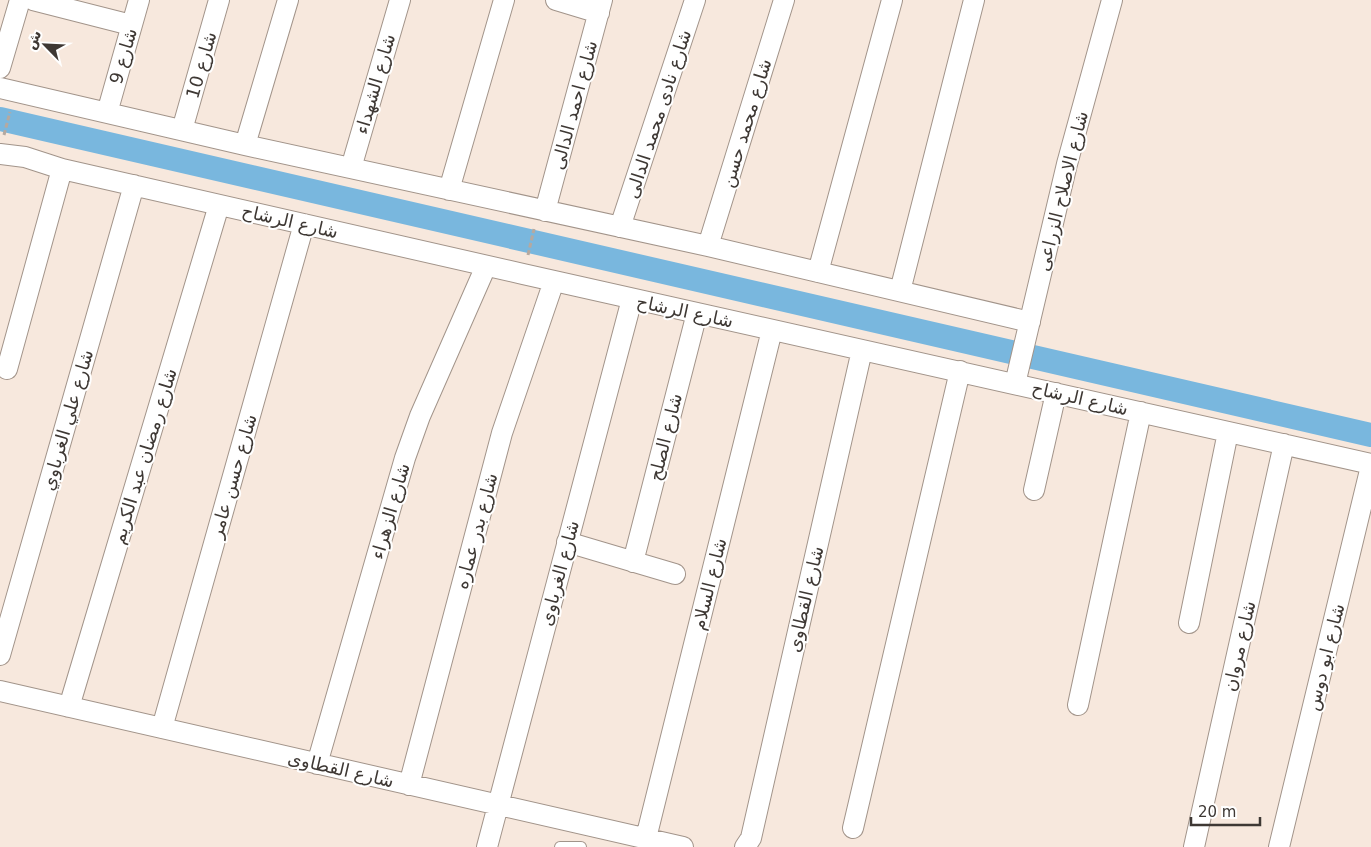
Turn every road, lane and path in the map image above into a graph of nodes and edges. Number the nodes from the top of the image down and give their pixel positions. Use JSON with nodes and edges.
{"nodes":[{"id":1,"x":20,"y":0,"type":"edge"},
{"id":2,"x":33,"y":0,"type":"edge"},
{"id":3,"x":139,"y":0,"type":"edge"},
{"id":4,"x":219,"y":0,"type":"edge"},
{"id":5,"x":288,"y":0,"type":"edge"},
{"id":6,"x":400,"y":0,"type":"edge"},
{"id":7,"x":504,"y":0,"type":"edge"},
{"id":8,"x":556,"y":0,"type":"edge"},
{"id":9,"x":695,"y":0,"type":"edge"},
{"id":10,"x":784,"y":0,"type":"edge"},
{"id":11,"x":892,"y":0,"type":"edge"},
{"id":12,"x":974,"y":0,"type":"edge"},
{"id":13,"x":1112,"y":0,"type":"edge"},
{"id":14,"x":601,"y":7,"type":"edge"},
{"id":15,"x":132,"y":25,"type":"junction"},
{"id":16,"x":0,"y":68,"type":"edge"},
{"id":17,"x":8,"y":90,"type":"edge"},
{"id":18,"x":107,"y":113,"type":"junction"},
{"id":19,"x":182,"y":130,"type":"junction"},
{"id":20,"x":245,"y":145,"type":"junction"},
{"id":21,"x":1,"y":147,"type":"edge"},
{"id":22,"x":351,"y":168,"type":"junction"},
{"id":23,"x":62,"y":169,"type":"junction"},
{"id":24,"x":134,"y":185,"type":"junction"},
{"id":25,"x":449,"y":190,"type":"junction"},
{"id":26,"x":219,"y":205,"type":"junction"},
{"id":27,"x":542,"y":210,"type":"junction"},
{"id":28,"x":304,"y":224,"type":"junction"},
{"id":29,"x":620,"y":227,"type":"junction"},
{"id":30,"x":708,"y":246,"type":"junction"},
{"id":31,"x":486,"y":266,"type":"junction"},
{"id":32,"x":818,"y":272,"type":"junction"},
{"id":33,"x":523,"y":274,"type":"junction"},
{"id":34,"x":554,"y":281,"type":"junction"},
{"id":35,"x":900,"y":291,"type":"junction"},
{"id":36,"x":632,"y":299,"type":"junction"},
{"id":37,"x":697,"y":313,"type":"junction"},
{"id":38,"x":1030,"y":322,"type":"junction"},
{"id":39,"x":772,"y":330,"type":"junction"},
{"id":40,"x":862,"y":350,"type":"junction"},
{"id":41,"x":6,"y":370,"type":"dead end"},
{"id":42,"x":960,"y":372,"type":"junction"},
{"id":43,"x":1015,"y":384,"type":"junction"},
{"id":44,"x":1056,"y":393,"type":"junction"},
{"id":45,"x":1141,"y":412,"type":"junction"},
{"id":46,"x":1228,"y":432,"type":"junction"},
{"id":47,"x":1284,"y":444,"type":"junction"},
{"id":48,"x":1371,"y":465,"type":"edge"},
{"id":49,"x":1034,"y":490,"type":"dead end"},
{"id":50,"x":567,"y":542,"type":"junction"},
{"id":51,"x":633,"y":562,"type":"junction"},
{"id":52,"x":675,"y":574,"type":"dead end"},
{"id":53,"x":1189,"y":623,"type":"dead end"},
{"id":54,"x":0,"y":655,"type":"edge"},
{"id":55,"x":0,"y":691,"type":"edge"},
{"id":56,"x":1078,"y":706,"type":"dead end"},
{"id":57,"x":69,"y":707,"type":"junction"},
{"id":58,"x":162,"y":728,"type":"junction"},
{"id":59,"x":317,"y":764,"type":"junction"},
{"id":60,"x":409,"y":785,"type":"junction"},
{"id":61,"x":498,"y":805,"type":"junction"},
{"id":62,"x":853,"y":828,"type":"dead end"},
{"id":63,"x":646,"y":838,"type":"junction"},
{"id":64,"x":487,"y":847,"type":"edge"},
{"id":65,"x":560,"y":847,"type":"edge"},
{"id":66,"x":581,"y":847,"type":"edge"},
{"id":67,"x":683,"y":847,"type":"edge"},
{"id":68,"x":745,"y":847,"type":"edge"},
{"id":69,"x":1194,"y":847,"type":"edge"},
{"id":70,"x":1279,"y":847,"type":"edge"}],
"edges":[{"from":1,"to":16,"type":"street"},
{"from":2,"to":15,"type":"street"},
{"from":3,"to":15,"type":"street","name":"شارع 9"},
{"from":4,"to":19,"type":"street","name":"شارع 10"},
{"from":5,"to":20,"type":"street"},
{"from":6,"to":22,"type":"street","name":"شارع الشهداء"},
{"from":7,"to":25,"type":"street"},
{"from":8,"to":14,"type":"street"},
{"from":9,"to":29,"type":"street","name":"شارع نادى محمد الدالى"},
{"from":10,"to":30,"type":"street","name":"شارع محمد حسن"},
{"from":11,"to":32,"type":"street"},
{"from":12,"to":35,"type":"street"},
{"from":13,"to":38,"type":"street","name":"شارع الاصلاح الزراعى"},
{"from":14,"to":27,"type":"street","name":"شارع احمد الدالى"},
{"from":15,"to":18,"type":"street","name":"شارع 9"},
{"from":17,"to":18,"type":"street"},
{"from":17,"to":21,"type":"path"},
{"from":18,"to":19,"type":"street"},
{"from":19,"to":20,"type":"street"},
{"from":20,"to":22,"type":"street"},
{"from":21,"to":23,"type":"street","name":"شارع الرشاح"},
{"from":22,"to":25,"type":"street"},
{"from":23,"to":24,"type":"street","name":"شارع الرشاح"},
{"from":23,"to":41,"type":"street"},
{"from":24,"to":26,"type":"street","name":"شارع الرشاح"},
{"from":24,"to":54,"type":"street","name":"شارع علي الغرباوي"},
{"from":25,"to":27,"type":"street"},
{"from":26,"to":28,"type":"street","name":"شارع الرشاح"},
{"from":26,"to":57,"type":"street","name":"شارع رمضان عبد الكريم"},
{"from":27,"to":29,"type":"street"},
{"from":27,"to":33,"type":"path"},
{"from":28,"to":31,"type":"street","name":"شارع الرشاح"},
{"from":28,"to":58,"type":"street","name":"شارع حسن عامر"},
{"from":29,"to":30,"type":"street"},
{"from":30,"to":32,"type":"street"},
{"from":31,"to":33,"type":"street","name":"شارع الرشاح"},
{"from":31,"to":59,"type":"street","name":"شارع الزهراء"},
{"from":32,"to":35,"type":"street"},
{"from":33,"to":34,"type":"street","name":"شارع الرشاح"},
{"from":34,"to":36,"type":"street","name":"شارع الرشاح"},
{"from":34,"to":60,"type":"street","name":"شارع بدر عماره"},
{"from":35,"to":38,"type":"street"},
{"from":36,"to":37,"type":"street","name":"شارع الرشاح"},
{"from":36,"to":50,"type":"street","name":"شارع الغرباوى"},
{"from":37,"to":39,"type":"street","name":"شارع الرشاح"},
{"from":37,"to":51,"type":"street","name":"شارع الصلح"},
{"from":38,"to":43,"type":"street","name":"شارع الاصلاح الزراعى"},
{"from":39,"to":40,"type":"street","name":"شارع الرشاح"},
{"from":39,"to":63,"type":"street","name":"شارع السلام"},
{"from":40,"to":42,"type":"street","name":"شارع الرشاح"},
{"from":40,"to":68,"type":"street","name":"شارع القطاوى"},
{"from":42,"to":43,"type":"street","name":"شارع الرشاح"},
{"from":42,"to":62,"type":"street"},
{"from":43,"to":44,"type":"street","name":"شارع الرشاح"},
{"from":44,"to":45,"type":"street","name":"شارع الرشاح"},
{"from":44,"to":49,"type":"street"},
{"from":45,"to":46,"type":"street","name":"شارع الرشاح"},
{"from":45,"to":56,"type":"street"},
{"from":46,"to":47,"type":"street","name":"شارع الرشاح"},
{"from":46,"to":53,"type":"street"},
{"from":47,"to":48,"type":"street","name":"شارع الرشاح"},
{"from":47,"to":69,"type":"street","name":"شارع مروان"},
{"from":48,"to":70,"type":"street","name":"شارع ابو دوس"},
{"from":50,"to":51,"type":"street"},
{"from":50,"to":61,"type":"street","name":"شارع الغرباوى"},
{"from":51,"to":52,"type":"street"},
{"from":55,"to":57,"type":"street","name":"شارع القطاوى"},
{"from":57,"to":58,"type":"street","name":"شارع القطاوى"},
{"from":58,"to":59,"type":"street","name":"شارع القطاوى"},
{"from":59,"to":60,"type":"street","name":"شارع القطاوى"},
{"from":60,"to":61,"type":"street","name":"شارع القطاوى"},
{"from":61,"to":63,"type":"street","name":"شارع القطاوى"},
{"from":61,"to":64,"type":"street","name":"شارع الغرباوى"},
{"from":63,"to":67,"type":"street","name":"شارع القطاوى"},
{"from":65,"to":66,"type":"lane"}]}
